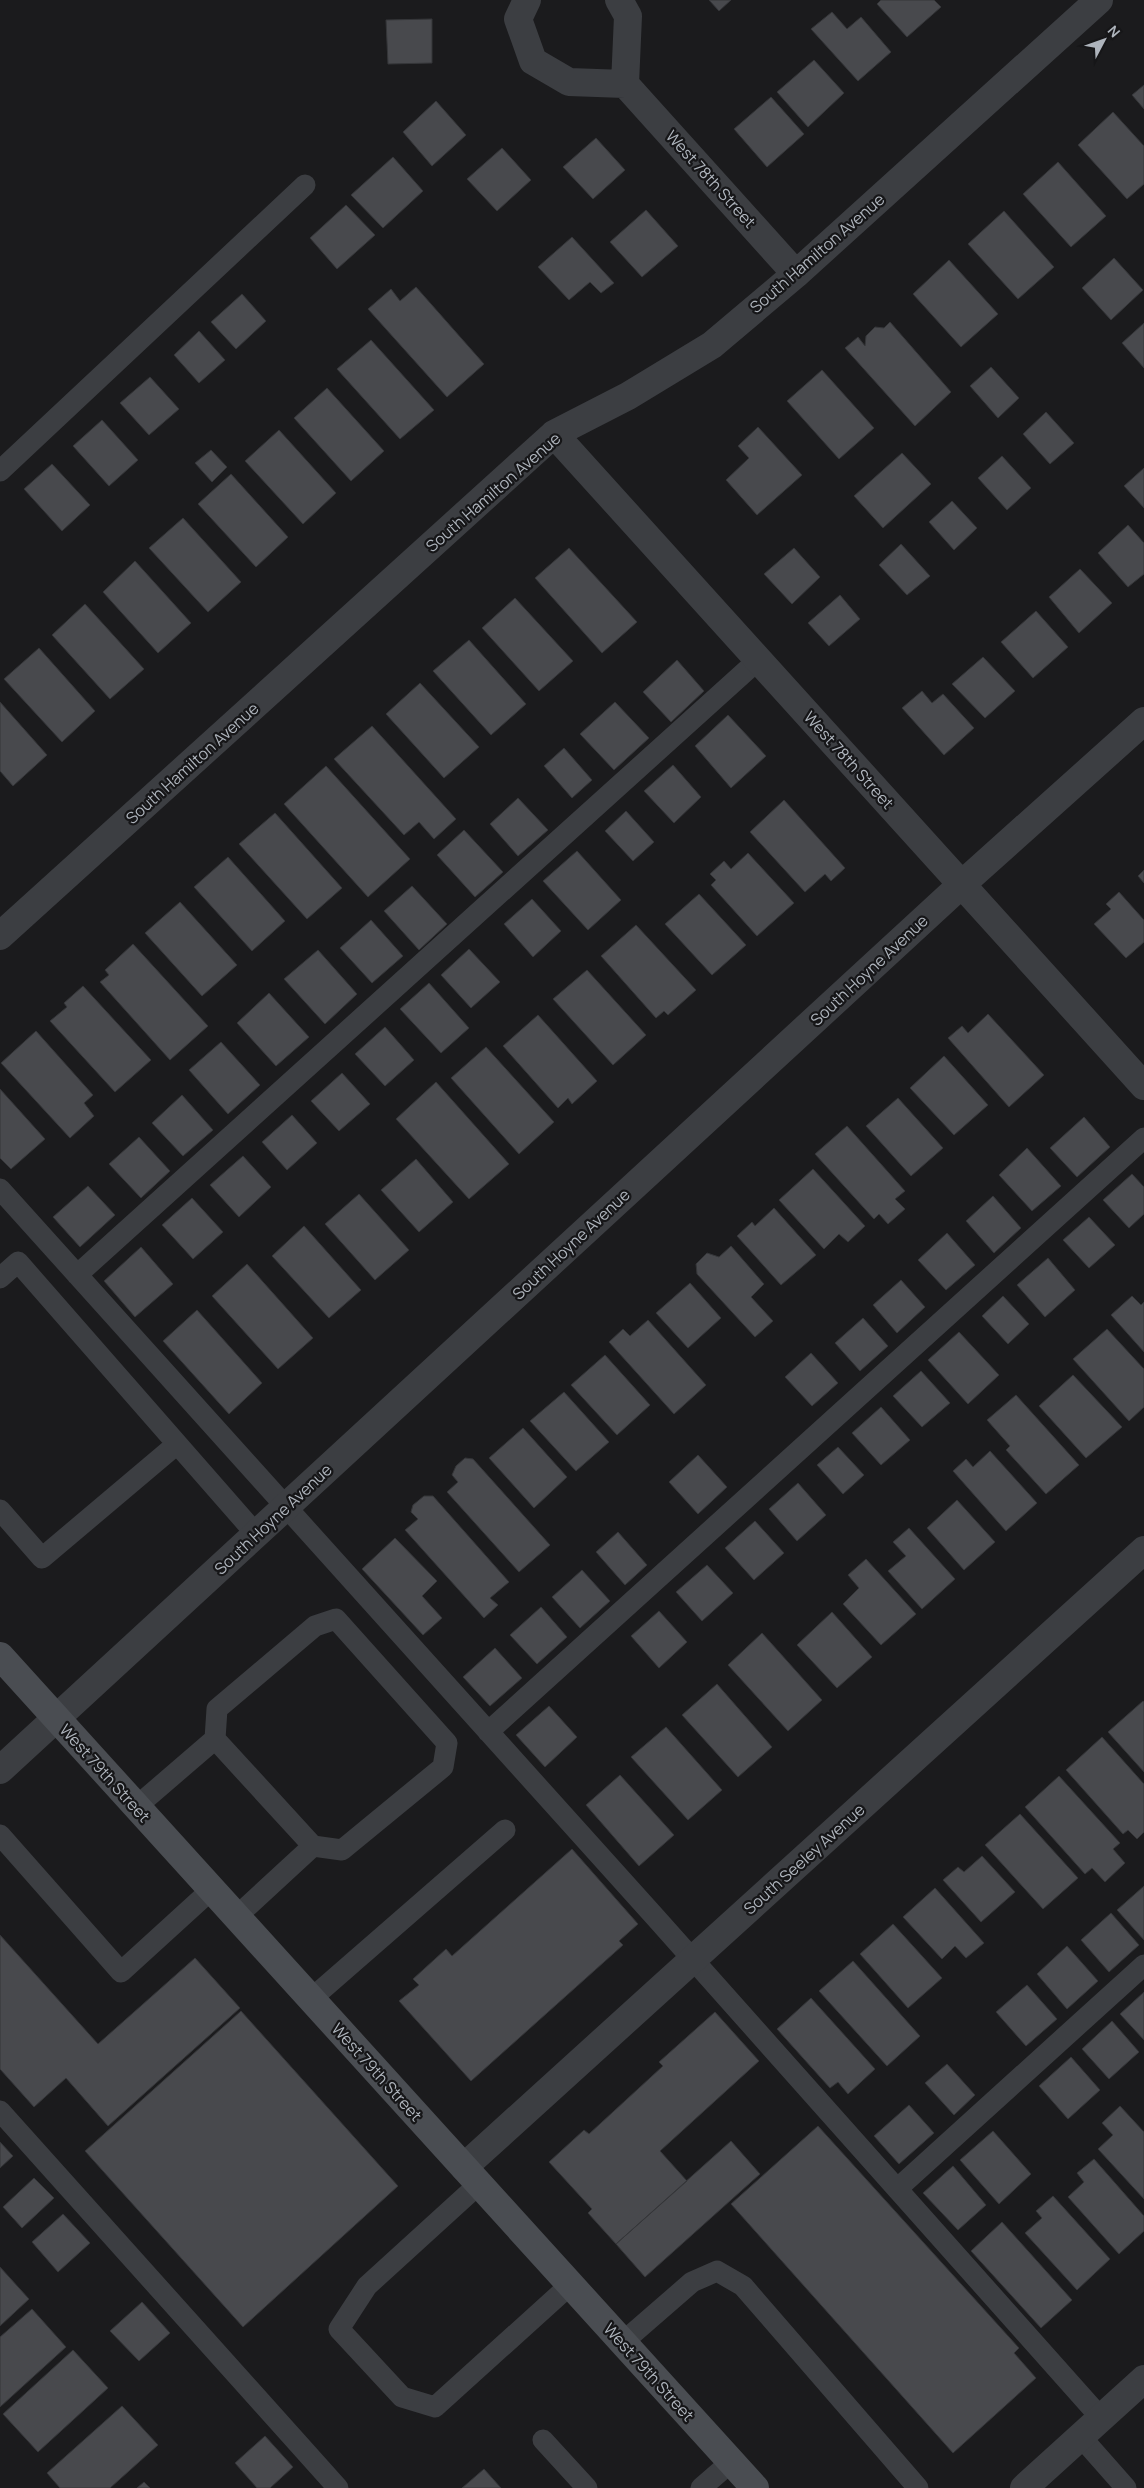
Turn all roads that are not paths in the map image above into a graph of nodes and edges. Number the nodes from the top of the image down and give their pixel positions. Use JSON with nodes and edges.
{"nodes":[{"id":1,"x":527,"y":0,"type":"edge"},
{"id":2,"x":619,"y":0,"type":"edge"},
{"id":3,"x":1099,"y":0,"type":"edge"},
{"id":4,"x":625,"y":84,"type":"junction"},
{"id":5,"x":305,"y":185,"type":"dead end"},
{"id":6,"x":796,"y":274,"type":"junction"},
{"id":7,"x":554,"y":434,"type":"junction"},
{"id":8,"x":0,"y":471,"type":"edge"},
{"id":9,"x":758,"y":660,"type":"junction"},
{"id":10,"x":1144,"y":721,"type":"edge"},
{"id":11,"x":961,"y":885,"type":"junction"},
{"id":12,"x":0,"y":936,"type":"edge"},
{"id":13,"x":1144,"y":1086,"type":"edge"},
{"id":14,"x":1144,"y":1138,"type":"edge"},
{"id":15,"x":0,"y":1188,"type":"edge"},
{"id":16,"x":77,"y":1275,"type":"junction"},
{"id":17,"x":0,"y":1278,"type":"edge"},
{"id":18,"x":177,"y":1444,"type":"junction"},
{"id":19,"x":286,"y":1507,"type":"junction"},
{"id":20,"x":0,"y":1510,"type":"edge"},
{"id":21,"x":256,"y":1534,"type":"junction"},
{"id":22,"x":1144,"y":1550,"type":"edge"},
{"id":23,"x":0,"y":1656,"type":"edge"},
{"id":24,"x":56,"y":1718,"type":"junction"},
{"id":25,"x":488,"y":1732,"type":"junction"},
{"id":26,"x":215,"y":1739,"type":"junction"},
{"id":27,"x":0,"y":1770,"type":"edge"},
{"id":28,"x":136,"y":1807,"type":"junction"},
{"id":29,"x":505,"y":1830,"type":"dead end"},
{"id":30,"x":0,"y":1835,"type":"edge"},
{"id":31,"x":313,"y":1846,"type":"junction"},
{"id":32,"x":211,"y":1890,"type":"junction"},
{"id":33,"x":236,"y":1917,"type":"junction"},
{"id":34,"x":693,"y":1959,"type":"junction"},
{"id":35,"x":1144,"y":1965,"type":"edge"},
{"id":36,"x":311,"y":1999,"type":"junction"},
{"id":37,"x":0,"y":2111,"type":"edge"},
{"id":38,"x":471,"y":2176,"type":"junction"},
{"id":39,"x":897,"y":2189,"type":"junction"},
{"id":40,"x":570,"y":2285,"type":"junction"},
{"id":41,"x":623,"y":2342,"type":"junction"},
{"id":42,"x":1144,"y":2379,"type":"edge"},
{"id":43,"x":1102,"y":2418,"type":"junction"},
{"id":44,"x":1081,"y":2437,"type":"junction"},
{"id":45,"x":543,"y":2440,"type":"dead end"},
{"id":46,"x":731,"y":2462,"type":"junction"},
{"id":47,"x":338,"y":2488,"type":"edge"},
{"id":48,"x":587,"y":2488,"type":"edge"},
{"id":49,"x":701,"y":2488,"type":"edge"},
{"id":50,"x":755,"y":2488,"type":"edge"},
{"id":51,"x":918,"y":2488,"type":"edge"},
{"id":52,"x":1024,"y":2488,"type":"edge"},
{"id":53,"x":1126,"y":2488,"type":"edge"}],
"edges":[{"from":1,"to":4,"type":"street"},
{"from":2,"to":4,"type":"street"},
{"from":3,"to":6,"type":"street","name":"South Hamilton Avenue"},
{"from":4,"to":6,"type":"street","name":"West 78th Street"},
{"from":5,"to":8,"type":"lane"},
{"from":6,"to":7,"type":"street","name":"South Hamilton Avenue"},
{"from":7,"to":9,"type":"street","name":"West 78th Street"},
{"from":7,"to":12,"type":"street","name":"South Hamilton Avenue"},
{"from":9,"to":11,"type":"street","name":"West 78th Street"},
{"from":9,"to":16,"type":"lane"},
{"from":10,"to":11,"type":"street","name":"South Hoyne Avenue"},
{"from":11,"to":13,"type":"street","name":"West 78th Street"},
{"from":11,"to":19,"type":"street","name":"South Hoyne Avenue"},
{"from":14,"to":25,"type":"lane"},
{"from":15,"to":16,"type":"lane"},
{"from":16,"to":19,"type":"lane"},
{"from":17,"to":18,"type":"lane"},
{"from":18,"to":20,"type":"lane"},
{"from":18,"to":21,"type":"lane"},
{"from":19,"to":21,"type":"street","name":"South Hoyne Avenue"},
{"from":19,"to":25,"type":"lane"},
{"from":21,"to":24,"type":"street","name":"South Hoyne Avenue"},
{"from":22,"to":34,"type":"street","name":"South Seeley Avenue"},
{"from":23,"to":24,"type":"main road","name":"West 79th Street"},
{"from":24,"to":27,"type":"street","name":"South Hoyne Avenue"},
{"from":24,"to":28,"type":"main road","name":"West 79th Street"},
{"from":25,"to":34,"type":"lane"},
{"from":26,"to":28,"type":"lane"},
{"from":26,"to":31,"type":"lane"},
{"from":26,"to":31,"type":"lane"},
{"from":28,"to":32,"type":"main road","name":"West 79th Street"},
{"from":29,"to":36,"type":"lane"},
{"from":30,"to":32,"type":"lane"},
{"from":31,"to":33,"type":"lane"},
{"from":32,"to":33,"type":"main road","name":"West 79th Street"},
{"from":33,"to":36,"type":"main road","name":"West 79th Street"},
{"from":34,"to":38,"type":"street","name":"South Seeley Avenue"},
{"from":34,"to":39,"type":"lane"},
{"from":35,"to":39,"type":"lane"},
{"from":36,"to":38,"type":"main road","name":"West 79th Street"},
{"from":37,"to":47,"type":"lane"},
{"from":38,"to":40,"type":"main road","name":"West 79th Street"},
{"from":38,"to":40,"type":"lane"},
{"from":39,"to":43,"type":"lane"},
{"from":40,"to":41,"type":"main road","name":"West 79th Street"},
{"from":41,"to":46,"type":"main road","name":"West 79th Street"},
{"from":41,"to":51,"type":"lane"},
{"from":42,"to":43,"type":"street"},
{"from":43,"to":44,"type":"street"},
{"from":44,"to":52,"type":"street"},
{"from":44,"to":53,"type":"lane"},
{"from":45,"to":48,"type":"lane"},
{"from":46,"to":49,"type":"lane"},
{"from":46,"to":50,"type":"main road","name":"West 79th Street"}]}
